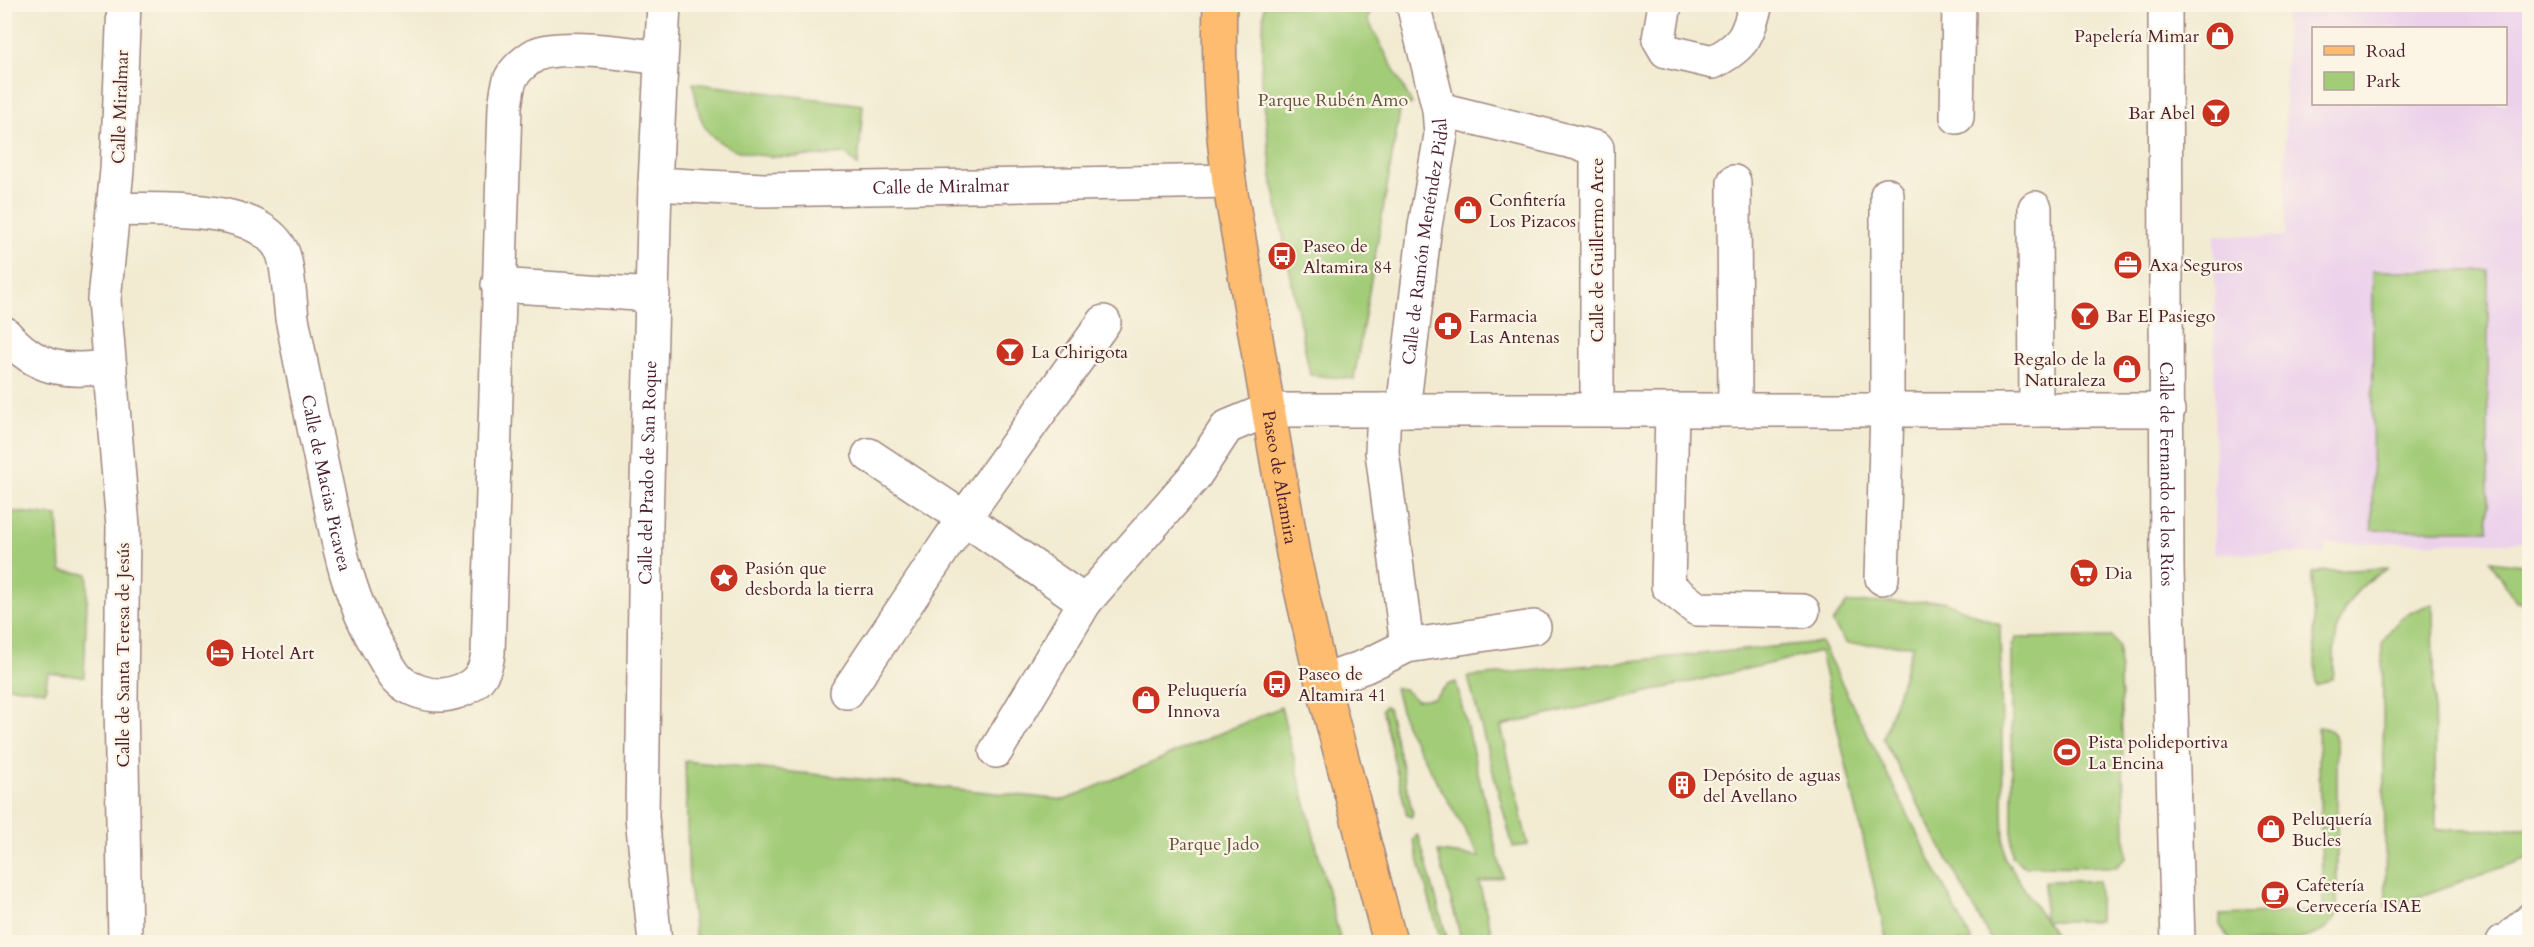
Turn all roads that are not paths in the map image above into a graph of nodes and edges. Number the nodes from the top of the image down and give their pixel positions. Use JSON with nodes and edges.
{"nodes":[{"id":1,"x":124,"y":4,"type":"edge"},
{"id":2,"x":664,"y":4,"type":"edge"},
{"id":3,"x":1220,"y":4,"type":"edge"},
{"id":4,"x":1413,"y":4,"type":"edge"},
{"id":5,"x":1665,"y":4,"type":"edge"},
{"id":6,"x":1756,"y":4,"type":"edge"},
{"id":7,"x":1959,"y":4,"type":"edge"},
{"id":8,"x":2165,"y":4,"type":"edge"},
{"id":9,"x":660,"y":58,"type":"junction"},
{"id":10,"x":1438,"y":109,"type":"junction"},
{"id":11,"x":1957,"y":117,"type":"dead end"},
{"id":12,"x":1229,"y":181,"type":"junction"},
{"id":13,"x":1734,"y":182,"type":"dead end"},
{"id":14,"x":655,"y":184,"type":"junction"},
{"id":15,"x":1887,"y":195,"type":"dead end"},
{"id":16,"x":2035,"y":208,"type":"dead end"},
{"id":17,"x":113,"y":209,"type":"junction"},
{"id":18,"x":498,"y":285,"type":"junction"},
{"id":19,"x":653,"y":295,"type":"junction"},
{"id":20,"x":1104,"y":322,"type":"dead end"},
{"id":21,"x":4,"y":333,"type":"edge"},
{"id":22,"x":110,"y":367,"type":"junction"},
{"id":23,"x":1597,"y":408,"type":"junction"},
{"id":24,"x":1268,"y":410,"type":"junction"},
{"id":25,"x":1393,"y":410,"type":"junction"},
{"id":26,"x":1671,"y":410,"type":"junction"},
{"id":27,"x":1736,"y":410,"type":"junction"},
{"id":28,"x":1887,"y":410,"type":"junction"},
{"id":29,"x":2036,"y":410,"type":"junction"},
{"id":30,"x":2168,"y":410,"type":"junction"},
{"id":31,"x":868,"y":455,"type":"dead end"},
{"id":32,"x":964,"y":518,"type":"junction"},
{"id":33,"x":1882,"y":578,"type":"dead end"},
{"id":34,"x":1085,"y":602,"type":"junction"},
{"id":35,"x":1803,"y":611,"type":"dead end"},
{"id":36,"x":1534,"y":627,"type":"dead end"},
{"id":37,"x":1407,"y":646,"type":"junction"},
{"id":38,"x":1322,"y":682,"type":"junction"},
{"id":39,"x":847,"y":692,"type":"dead end"},
{"id":40,"x":996,"y":751,"type":"dead end"},
{"id":41,"x":124,"y":942,"type":"edge"},
{"id":42,"x":654,"y":942,"type":"edge"},
{"id":43,"x":1390,"y":942,"type":"edge"},
{"id":44,"x":2178,"y":942,"type":"edge"}],
"edges":[{"from":1,"to":17,"type":"street","name":"Calle Miralmar"},
{"from":2,"to":9,"type":"street","name":"Calle del Prado de San Roque"},
{"from":3,"to":12,"type":"main road","name":"Paseo de Altamira"},
{"from":4,"to":10,"type":"street","name":"Calle de Ramón Menéndez Pidal"},
{"from":5,"to":6,"type":"street"},
{"from":7,"to":11,"type":"street"},
{"from":8,"to":30,"type":"street","name":"Calle de Fernando de los Ríos"},
{"from":9,"to":14,"type":"street","name":"Calle del Prado de San Roque"},
{"from":9,"to":18,"type":"street","name":"Calle de Macias Picavea"},
{"from":10,"to":23,"type":"street","name":"Calle de Guillermo Arce"},
{"from":10,"to":25,"type":"street","name":"Calle de Ramón Menéndez Pidal"},
{"from":12,"to":14,"type":"street","name":"Calle de Miralmar"},
{"from":12,"to":24,"type":"main road","name":"Paseo de Altamira"},
{"from":13,"to":27,"type":"street"},
{"from":14,"to":19,"type":"street","name":"Calle del Prado de San Roque"},
{"from":15,"to":28,"type":"street"},
{"from":16,"to":29,"type":"street"},
{"from":17,"to":18,"type":"street","name":"Calle de Macias Picavea"},
{"from":17,"to":22,"type":"street"},
{"from":18,"to":19,"type":"street"},
{"from":19,"to":42,"type":"street","name":"Calle del Prado de San Roque"},
{"from":20,"to":32,"type":"street"},
{"from":21,"to":22,"type":"street"},
{"from":22,"to":41,"type":"street","name":"Calle de Santa Teresa de Jesús"},
{"from":23,"to":25,"type":"street"},
{"from":23,"to":26,"type":"street"},
{"from":24,"to":25,"type":"street"},
{"from":24,"to":34,"type":"street"},
{"from":24,"to":38,"type":"main road","name":"Paseo de Altamira"},
{"from":25,"to":37,"type":"street"},
{"from":26,"to":27,"type":"street"},
{"from":26,"to":35,"type":"street"},
{"from":27,"to":28,"type":"street"},
{"from":28,"to":29,"type":"street"},
{"from":28,"to":33,"type":"street"},
{"from":29,"to":30,"type":"street"},
{"from":30,"to":44,"type":"street","name":"Calle de Fernando de los Ríos"},
{"from":31,"to":32,"type":"street"},
{"from":32,"to":34,"type":"street"},
{"from":32,"to":39,"type":"street"},
{"from":34,"to":40,"type":"street"},
{"from":36,"to":37,"type":"street"},
{"from":37,"to":38,"type":"street"},
{"from":38,"to":43,"type":"main road","name":"Paseo de Altamira"}]}
